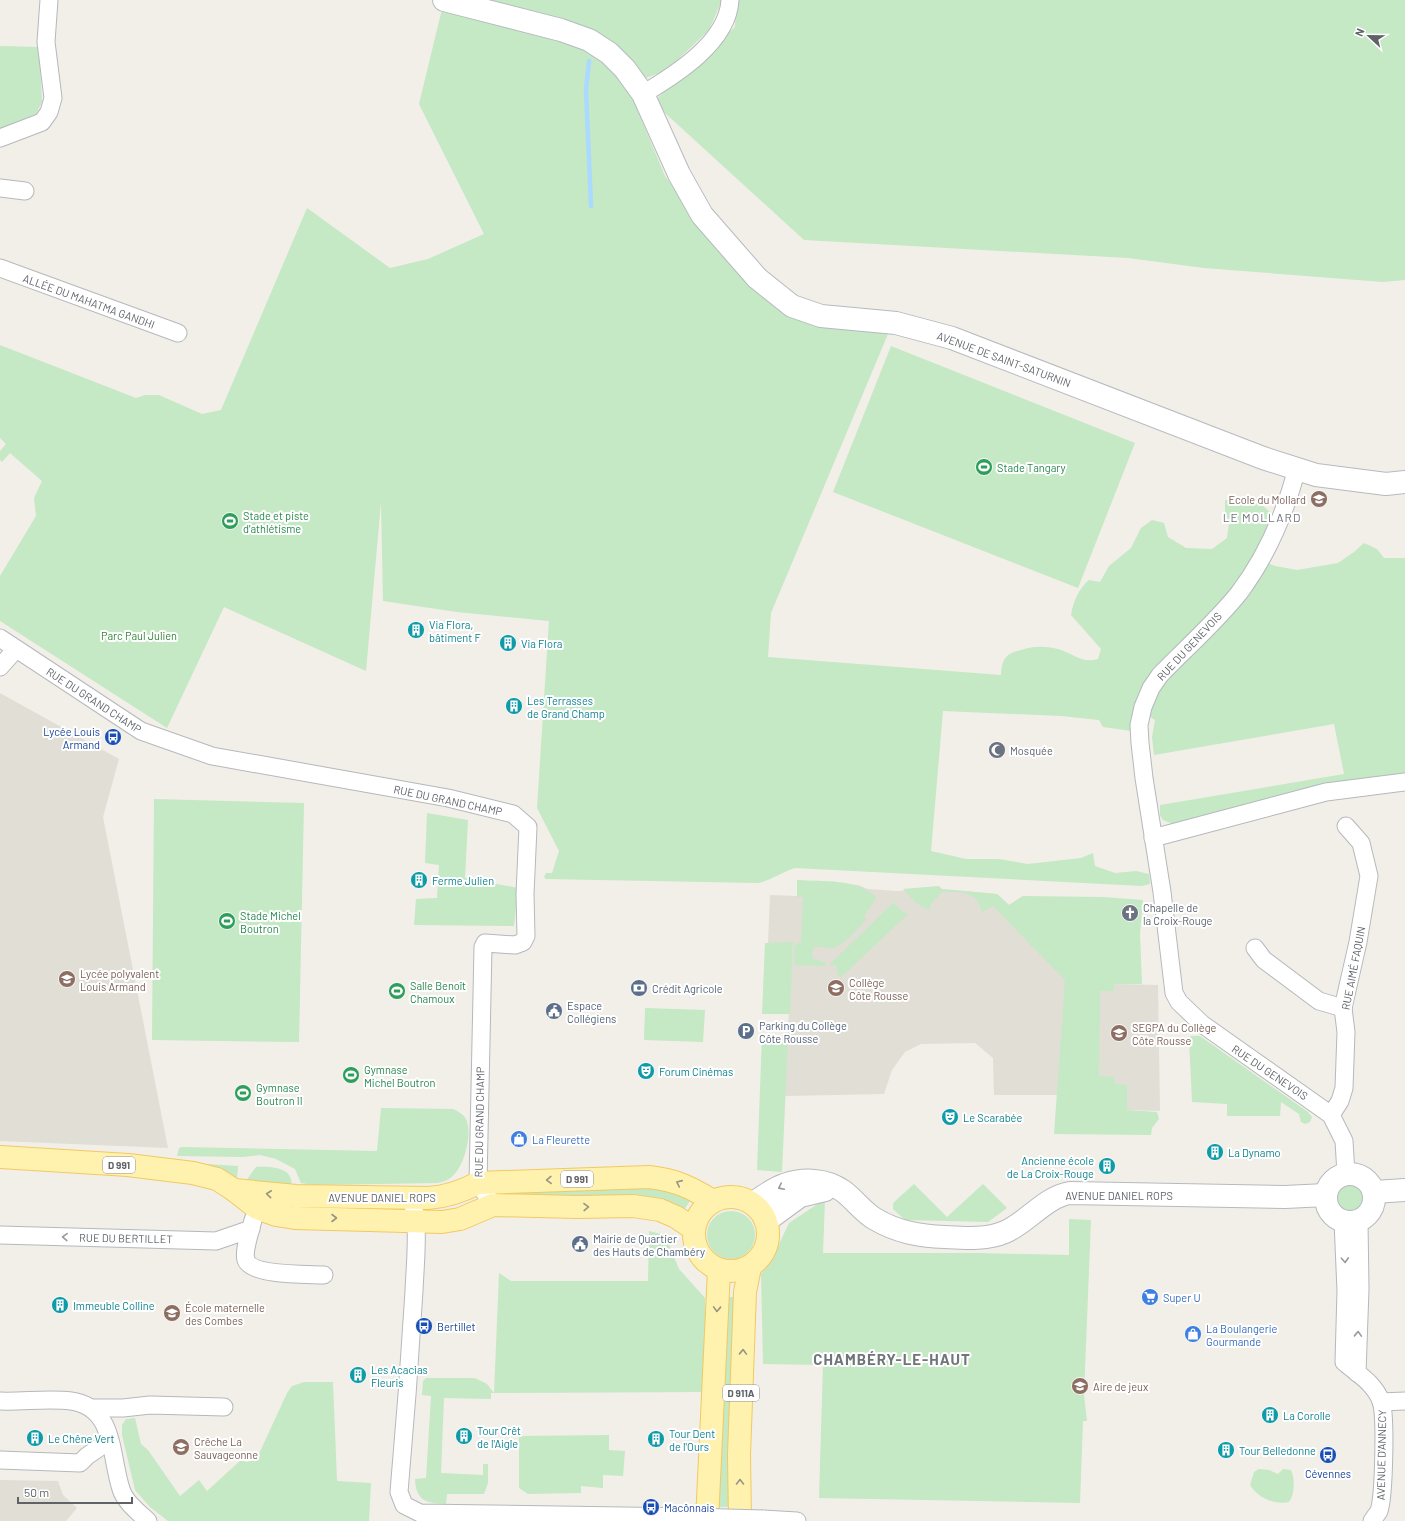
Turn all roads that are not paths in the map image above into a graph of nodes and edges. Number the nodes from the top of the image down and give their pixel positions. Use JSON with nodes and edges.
{"nodes":[{"id":1,"x":49,"y":0,"type":"edge"},
{"id":2,"x":444,"y":0,"type":"edge"},
{"id":3,"x":730,"y":0,"type":"edge"},
{"id":4,"x":643,"y":94,"type":"junction"},
{"id":5,"x":0,"y":138,"type":"edge"},
{"id":6,"x":0,"y":188,"type":"edge"},
{"id":7,"x":25,"y":191,"type":"dead end"},
{"id":8,"x":0,"y":268,"type":"edge"},
{"id":9,"x":178,"y":333,"type":"dead end"},
{"id":10,"x":1297,"y":469,"type":"junction"},
{"id":11,"x":1405,"y":482,"type":"edge"},
{"id":12,"x":0,"y":638,"type":"edge"},
{"id":13,"x":16,"y":649,"type":"junction"},
{"id":14,"x":0,"y":668,"type":"edge"},
{"id":15,"x":1405,"y":782,"type":"edge"},
{"id":16,"x":1346,"y":826,"type":"dead end"},
{"id":17,"x":1153,"y":838,"type":"junction"},
{"id":18,"x":1255,"y":948,"type":"dead end"},
{"id":19,"x":1343,"y":1008,"type":"junction"},
{"id":20,"x":1331,"y":1115,"type":"junction"},
{"id":21,"x":0,"y":1158,"type":"edge"},
{"id":22,"x":1346,"y":1174,"type":"junction"},
{"id":23,"x":478,"y":1183,"type":"junction"},
{"id":24,"x":234,"y":1190,"type":"junction"},
{"id":25,"x":1405,"y":1190,"type":"edge"},
{"id":26,"x":842,"y":1191,"type":"junction"},
{"id":27,"x":1374,"y":1192,"type":"junction"},
{"id":28,"x":1326,"y":1195,"type":"junction"},
{"id":29,"x":411,"y":1198,"type":"junction"},
{"id":30,"x":713,"y":1201,"type":"junction"},
{"id":31,"x":753,"y":1203,"type":"junction"},
{"id":32,"x":493,"y":1205,"type":"junction"},
{"id":33,"x":257,"y":1208,"type":"junction"},
{"id":34,"x":415,"y":1221,"type":"junction"},
{"id":35,"x":766,"y":1221,"type":"junction"},
{"id":36,"x":1351,"y":1221,"type":"junction"},
{"id":37,"x":250,"y":1229,"type":"junction"},
{"id":38,"x":694,"y":1229,"type":"junction"},
{"id":39,"x":0,"y":1235,"type":"edge"},
{"id":40,"x":750,"y":1267,"type":"junction"},
{"id":41,"x":719,"y":1270,"type":"junction"},
{"id":42,"x":324,"y":1275,"type":"dead end"},
{"id":43,"x":0,"y":1401,"type":"edge"},
{"id":44,"x":1405,"y":1401,"type":"edge"},
{"id":45,"x":1381,"y":1402,"type":"junction"},
{"id":46,"x":224,"y":1407,"type":"dead end"},
{"id":47,"x":93,"y":1408,"type":"junction"},
{"id":48,"x":109,"y":1441,"type":"junction"},
{"id":49,"x":0,"y":1460,"type":"edge"},
{"id":50,"x":699,"y":1519,"type":"edge"},
{"id":51,"x":772,"y":1520,"type":"edge"},
{"id":52,"x":148,"y":1521,"type":"edge"},
{"id":53,"x":740,"y":1521,"type":"edge"},
{"id":54,"x":797,"y":1521,"type":"edge"},
{"id":55,"x":1372,"y":1521,"type":"edge"}],
"edges":[{"from":1,"to":5,"type":"street"},
{"from":2,"to":4,"type":"main road","name":"AVENUE DE SAINT-SATURNIN"},
{"from":3,"to":4,"type":"street"},
{"from":4,"to":10,"type":"main road","name":"AVENUE DE SAINT-SATURNIN"},
{"from":6,"to":7,"type":"street"},
{"from":8,"to":9,"type":"street","name":"ALLÉE DU MAHATMA GANDHI"},
{"from":10,"to":11,"type":"main road","name":"AVENUE DE SAINT-SATURNIN"},
{"from":10,"to":17,"type":"street","name":"RUE DU GENEVOIS"},
{"from":12,"to":13,"type":"street","name":"RUE DU GRAND CHAMP"},
{"from":13,"to":14,"type":"street"},
{"from":13,"to":23,"type":"street","name":"RUE DU GRAND CHAMP"},
{"from":15,"to":17,"type":"street"},
{"from":16,"to":19,"type":"street","name":"RUE AIMÉ FAQUIN"},
{"from":17,"to":20,"type":"street","name":"RUE DU GENEVOIS"},
{"from":18,"to":19,"type":"street"},
{"from":19,"to":20,"type":"street","name":"RUE AIMÉ FAQUIN"},
{"from":20,"to":22,"type":"street","name":"RUE DU GENEVOIS"},
{"from":21,"to":24,"type":"main road","name":"AVENUE DANIEL ROPS","number":"D 991"},
{"from":22,"to":27,"type":"main road"},
{"from":22,"to":28,"type":"main road"},
{"from":23,"to":29,"type":"main road","name":"AVENUE DANIEL ROPS","number":"D 991"},
{"from":30,"to":23,"type":"main road","name":"AVENUE DANIEL ROPS","number":"D 991","one_way":true},
{"from":23,"to":32,"type":"street","name":"RUE DU GRAND CHAMP"},
{"from":29,"to":24,"type":"main road","name":"AVENUE DANIEL ROPS","number":"D 991","one_way":true},
{"from":24,"to":33,"type":"main road","name":"AVENUE DANIEL ROPS","number":"D 991"},
{"from":25,"to":27,"type":"main road"},
{"from":26,"to":28,"type":"main road","name":"AVENUE DANIEL ROPS"},
{"from":26,"to":31,"type":"main road","name":"AVENUE DANIEL ROPS","one_way":true},
{"from":26,"to":35,"type":"main road"},
{"from":27,"to":36,"type":"main road"},
{"from":28,"to":36,"type":"main road"},
{"from":29,"to":34,"type":"street"},
{"from":30,"to":31,"type":"main road"},
{"from":30,"to":38,"type":"main road"},
{"from":31,"to":35,"type":"main road"},
{"from":32,"to":34,"type":"main road","name":"AVENUE DANIEL ROPS","number":"D 991"},
{"from":32,"to":38,"type":"main road","name":"AVENUE DANIEL ROPS","number":"D 991","one_way":true},
{"from":33,"to":34,"type":"main road","name":"AVENUE DANIEL ROPS","number":"D 991","one_way":true},
{"from":33,"to":37,"type":"street"},
{"from":34,"to":50,"type":"street"},
{"from":35,"to":40,"type":"main road"},
{"from":36,"to":45,"type":"street","name":"AVENUE D'ANNECY"},
{"from":37,"to":39,"type":"street","name":"RUE DU BERTILLET","one_way":true},
{"from":37,"to":42,"type":"street"},
{"from":38,"to":41,"type":"main road"},
{"from":40,"to":41,"type":"main road"},
{"from":53,"to":40,"type":"main road","number":"D 911A","one_way":true},
{"from":41,"to":50,"type":"main road","number":"D 911A","one_way":true},
{"from":43,"to":47,"type":"street"},
{"from":44,"to":45,"type":"street"},
{"from":45,"to":55,"type":"street","name":"AVENUE D'ANNECY"},
{"from":46,"to":47,"type":"street"},
{"from":47,"to":48,"type":"street"},
{"from":48,"to":49,"type":"street"},
{"from":48,"to":52,"type":"street"},
{"from":50,"to":51,"type":"street","bridge":true},
{"from":51,"to":54,"type":"street"}]}
